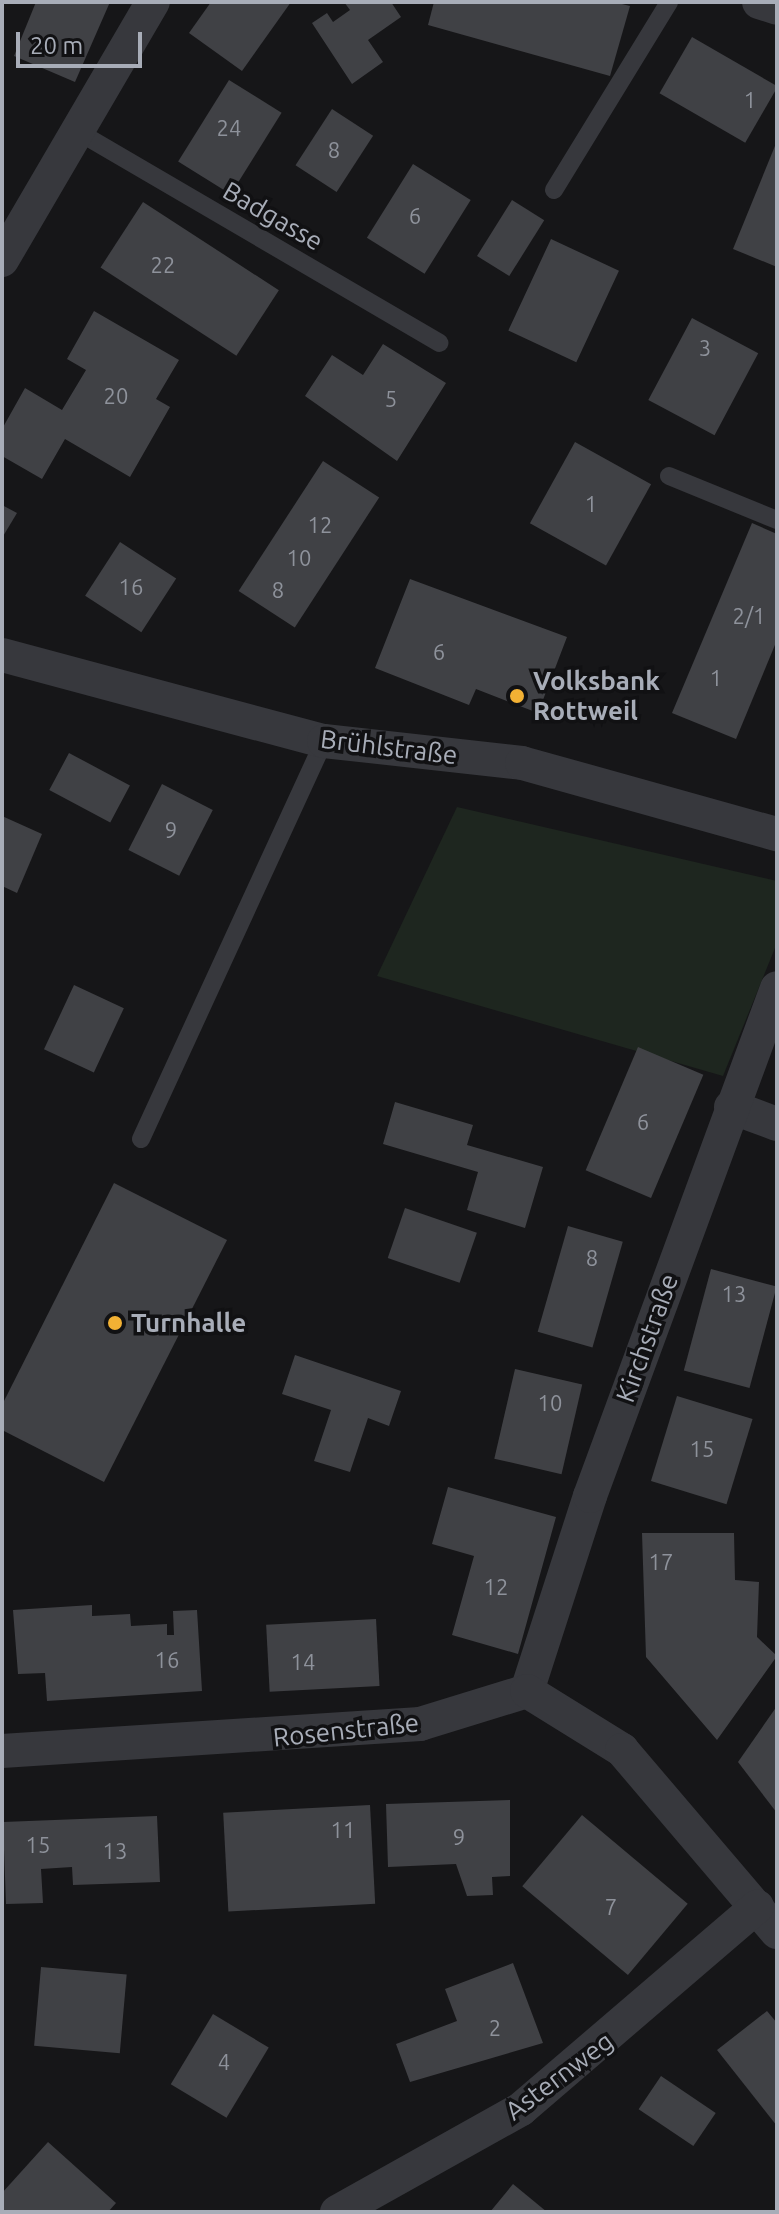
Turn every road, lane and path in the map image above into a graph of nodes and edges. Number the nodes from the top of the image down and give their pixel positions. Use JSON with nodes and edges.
{"nodes":[{"id":1,"x":153,"y":2,"type":"edge"},
{"id":2,"x":669,"y":2,"type":"edge"},
{"id":3,"x":759,"y":2,"type":"edge"},
{"id":4,"x":777,"y":8,"type":"edge"},
{"id":5,"x":82,"y":134,"type":"junction"},
{"id":6,"x":554,"y":190,"type":"dead end"},
{"id":7,"x":2,"y":260,"type":"edge"},
{"id":8,"x":439,"y":343,"type":"dead end"},
{"id":9,"x":669,"y":476,"type":"dead end"},
{"id":10,"x":777,"y":520,"type":"edge"},
{"id":11,"x":2,"y":655,"type":"edge"},
{"id":12,"x":324,"y":741,"type":"junction"},
{"id":13,"x":777,"y":834,"type":"edge"},
{"id":14,"x":777,"y":988,"type":"edge"},
{"id":15,"x":731,"y":1107,"type":"junction"},
{"id":16,"x":777,"y":1124,"type":"edge"},
{"id":17,"x":141,"y":1139,"type":"dead end"},
{"id":18,"x":527,"y":1691,"type":"junction"},
{"id":19,"x":2,"y":1751,"type":"edge"},
{"id":20,"x":767,"y":1919,"type":"edge"},
{"id":21,"x":350,"y":2209,"type":"edge"}],
"edges":[{"from":1,"to":5,"type":"street"},
{"from":2,"to":6,"type":"lane"},
{"from":3,"to":4,"type":"street"},
{"from":5,"to":7,"type":"street"},
{"from":5,"to":8,"type":"lane","name":"Badgasse"},
{"from":9,"to":10,"type":"lane"},
{"from":11,"to":12,"type":"street","name":"Brühlstraße"},
{"from":12,"to":13,"type":"street","name":"Brühlstraße"},
{"from":12,"to":17,"type":"lane"},
{"from":14,"to":15,"type":"street","name":"Kirchstraße"},
{"from":15,"to":16,"type":"street"},
{"from":15,"to":18,"type":"street","name":"Kirchstraße"},
{"from":18,"to":19,"type":"street","name":"Rosenstraße"},
{"from":18,"to":20,"type":"street"},
{"from":20,"to":21,"type":"street","name":"Asternweg"}]}
